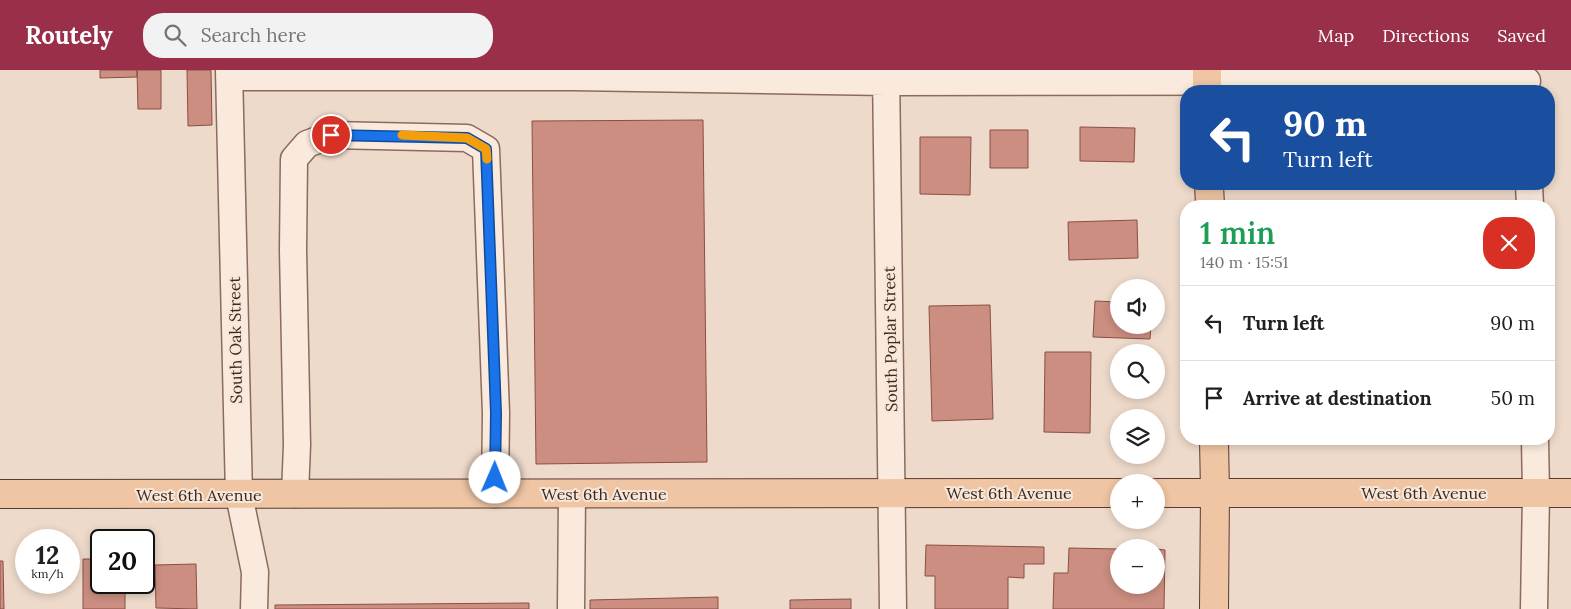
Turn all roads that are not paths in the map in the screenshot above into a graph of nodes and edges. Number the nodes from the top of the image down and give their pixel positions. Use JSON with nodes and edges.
{"nodes":[{"id":1,"x":572,"y":73,"type":"edge"},
{"id":2,"x":229,"y":74,"type":"edge"},
{"id":3,"x":886,"y":76,"type":"edge"},
{"id":4,"x":1207,"y":81,"type":"edge"},
{"id":5,"x":1527,"y":81,"type":"edge"},
{"id":6,"x":1214,"y":445,"type":"edge"},
{"id":7,"x":1535,"y":445,"type":"edge"},
{"id":8,"x":1110,"y":493,"type":"edge"},
{"id":9,"x":1165,"y":493,"type":"edge"},
{"id":10,"x":1215,"y":493,"type":"junction"},
{"id":11,"x":1536,"y":493,"type":"junction"},
{"id":12,"x":1571,"y":493,"type":"edge"},
{"id":13,"x":0,"y":494,"type":"edge"},
{"id":14,"x":295,"y":494,"type":"junction"},
{"id":15,"x":495,"y":494,"type":"junction"},
{"id":16,"x":572,"y":494,"type":"junction"},
{"id":17,"x":892,"y":494,"type":"junction"},
{"id":18,"x":239,"y":495,"type":"junction"},
{"id":19,"x":254,"y":609,"type":"edge"},
{"id":20,"x":571,"y":609,"type":"edge"},
{"id":21,"x":893,"y":609,"type":"edge"},
{"id":22,"x":1214,"y":609,"type":"edge"},
{"id":23,"x":1534,"y":609,"type":"edge"}],
"edges":[{"from":1,"to":2,"type":"street"},
{"from":1,"to":3,"type":"street"},
{"from":2,"to":18,"type":"street","name":"South Oak Street"},
{"from":3,"to":4,"type":"street"},
{"from":3,"to":17,"type":"street","name":"South Poplar Street"},
{"from":4,"to":5,"type":"street"},
{"from":6,"to":10,"type":"main road"},
{"from":7,"to":11,"type":"street"},
{"from":8,"to":17,"type":"main road","name":"West 6th Avenue"},
{"from":9,"to":10,"type":"main road","name":"West 6th Avenue"},
{"from":10,"to":11,"type":"main road","name":"West 6th Avenue"},
{"from":10,"to":22,"type":"main road"},
{"from":11,"to":12,"type":"main road","name":"West 6th Avenue"},
{"from":11,"to":23,"type":"street"},
{"from":13,"to":18,"type":"main road","name":"West 6th Avenue"},
{"from":14,"to":15,"type":"main road","name":"West 6th Avenue"},
{"from":14,"to":15,"type":"street"},
{"from":14,"to":18,"type":"main road","name":"West 6th Avenue"},
{"from":15,"to":16,"type":"main road","name":"West 6th Avenue"},
{"from":16,"to":17,"type":"main road","name":"West 6th Avenue"},
{"from":16,"to":20,"type":"street"},
{"from":17,"to":21,"type":"street","name":"South Poplar Street"},
{"from":18,"to":19,"type":"street","name":"South Oak Street"}]}
